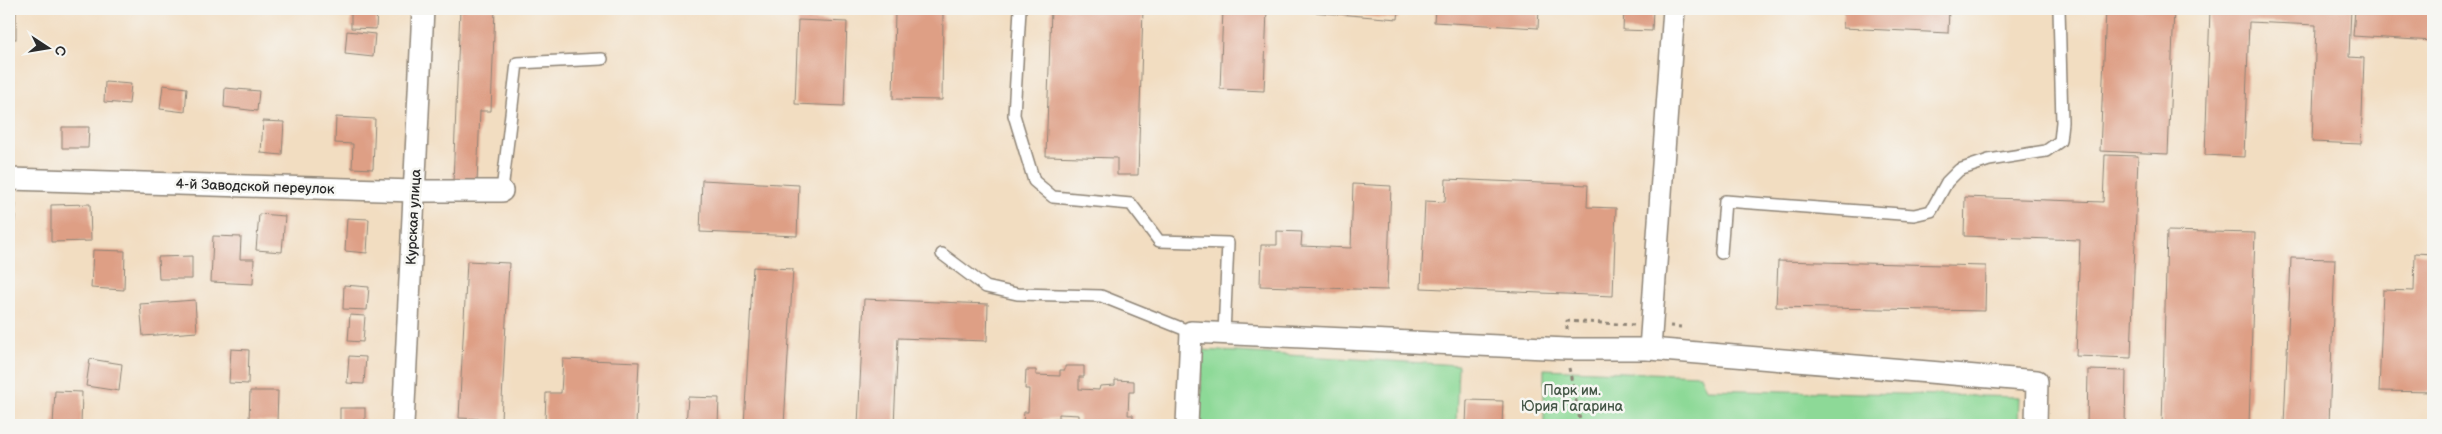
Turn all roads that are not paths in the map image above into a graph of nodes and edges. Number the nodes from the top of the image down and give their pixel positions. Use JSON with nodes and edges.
{"nodes":[{"id":1,"x":424,"y":9,"type":"edge"},
{"id":2,"x":1020,"y":9,"type":"edge"},
{"id":3,"x":1674,"y":9,"type":"edge"},
{"id":4,"x":2059,"y":9,"type":"edge"},
{"id":5,"x":602,"y":59,"type":"dead end"},
{"id":6,"x":9,"y":179,"type":"edge"},
{"id":7,"x":414,"y":191,"type":"junction"},
{"id":8,"x":502,"y":191,"type":"joint"},
{"id":9,"x":1721,"y":253,"type":"dead end"},
{"id":10,"x":942,"y":254,"type":"dead end"},
{"id":11,"x":1191,"y":332,"type":"junction"},
{"id":12,"x":1224,"y":334,"type":"junction"},
{"id":13,"x":1650,"y":349,"type":"junction"},
{"id":14,"x":403,"y":425,"type":"edge"},
{"id":15,"x":1187,"y":425,"type":"edge"},
{"id":16,"x":2036,"y":425,"type":"edge"}],
"edges":[{"from":1,"to":7,"type":"street","name":"Курская улица"},
{"from":2,"to":12,"type":"lane"},
{"from":3,"to":13,"type":"street"},
{"from":4,"to":9,"type":"lane"},
{"from":5,"to":8,"type":"lane"},
{"from":6,"to":7,"type":"street","name":"4-й Заводской переулок"},
{"from":7,"to":8,"type":"street","name":"4-й Заводской переулок"},
{"from":7,"to":14,"type":"street","name":"Курская улица"},
{"from":10,"to":11,"type":"lane"},
{"from":11,"to":12,"type":"street"},
{"from":11,"to":15,"type":"street"},
{"from":12,"to":13,"type":"street"},
{"from":13,"to":16,"type":"street"}]}
